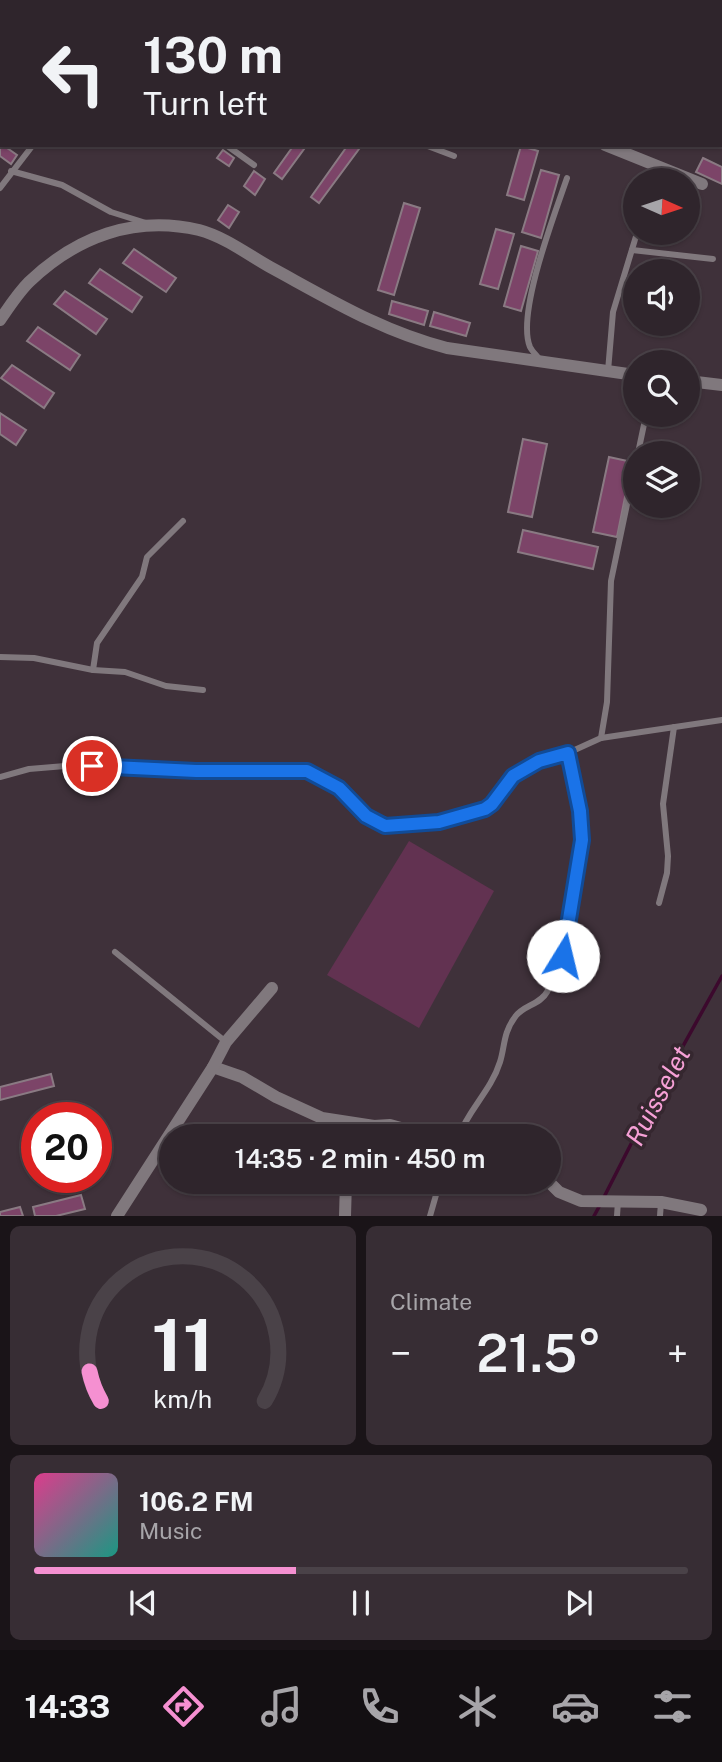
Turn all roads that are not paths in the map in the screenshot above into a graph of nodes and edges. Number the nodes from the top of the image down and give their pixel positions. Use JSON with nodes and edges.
{"nodes":[{"id":1,"x":31,"y":147,"type":"edge"},
{"id":2,"x":229,"y":147,"type":"edge"},
{"id":3,"x":430,"y":147,"type":"edge"},
{"id":4,"x":610,"y":147,"type":"edge"},
{"id":5,"x":454,"y":156,"type":"dead end"},
{"id":6,"x":254,"y":165,"type":"dead end"},
{"id":7,"x":658,"y":167,"type":"joint"},
{"id":8,"x":11,"y":171,"type":"junction"},
{"id":9,"x":567,"y":178,"type":"dead end"},
{"id":10,"x":702,"y":184,"type":"dead end"},
{"id":11,"x":0,"y":188,"type":"edge"},
{"id":12,"x":156,"y":226,"type":"junction"},
{"id":13,"x":633,"y":245,"type":"edge"},
{"id":14,"x":632,"y":250,"type":"junction"},
{"id":15,"x":713,"y":259,"type":"dead end"},
{"id":16,"x":0,"y":320,"type":"edge"},
{"id":17,"x":542,"y":362,"type":"junction"},
{"id":18,"x":608,"y":372,"type":"junction"},
{"id":19,"x":623,"y":373,"type":"edge"},
{"id":20,"x":700,"y":383,"type":"edge"},
{"id":21,"x":722,"y":386,"type":"edge"},
{"id":22,"x":624,"y":518,"type":"edge"},
{"id":23,"x":183,"y":521,"type":"dead end"},
{"id":24,"x":0,"y":657,"type":"edge"},
{"id":25,"x":93,"y":670,"type":"junction"},
{"id":26,"x":202,"y":690,"type":"dead end"},
{"id":27,"x":722,"y":720,"type":"edge"},
{"id":28,"x":674,"y":727,"type":"junction"},
{"id":29,"x":601,"y":738,"type":"junction"},
{"id":30,"x":568,"y":753,"type":"junction"},
{"id":31,"x":0,"y":776,"type":"edge"},
{"id":32,"x":659,"y":903,"type":"dead end"},
{"id":33,"x":115,"y":952,"type":"dead end"},
{"id":34,"x":272,"y":988,"type":"dead end"},
{"id":35,"x":226,"y":1042,"type":"junction"},
{"id":36,"x":213,"y":1067,"type":"junction"},
{"id":37,"x":335,"y":1124,"type":"edge"},
{"id":38,"x":463,"y":1124,"type":"edge"},
{"id":39,"x":561,"y":1193,"type":"edge"},
{"id":40,"x":346,"y":1194,"type":"edge"},
{"id":41,"x":436,"y":1194,"type":"edge"},
{"id":42,"x":618,"y":1201,"type":"junction"},
{"id":43,"x":661,"y":1202,"type":"junction"},
{"id":44,"x":701,"y":1213,"type":"edge"},
{"id":45,"x":117,"y":1216,"type":"edge"},
{"id":46,"x":345,"y":1216,"type":"edge"},
{"id":47,"x":430,"y":1216,"type":"edge"},
{"id":48,"x":617,"y":1216,"type":"edge"},
{"id":49,"x":660,"y":1216,"type":"edge"}],
"edges":[{"from":1,"to":8,"type":"lane"},
{"from":2,"to":6,"type":"lane"},
{"from":3,"to":5,"type":"lane"},
{"from":4,"to":7,"type":"street"},
{"from":7,"to":10,"type":"street"},
{"from":8,"to":11,"type":"lane"},
{"from":8,"to":12,"type":"lane"},
{"from":9,"to":17,"type":"lane"},
{"from":12,"to":16,"type":"street"},
{"from":12,"to":17,"type":"street"},
{"from":13,"to":14,"type":"lane"},
{"from":14,"to":15,"type":"lane"},
{"from":14,"to":18,"type":"lane"},
{"from":17,"to":18,"type":"street"},
{"from":18,"to":19,"type":"street"},
{"from":20,"to":21,"type":"street"},
{"from":22,"to":29,"type":"lane"},
{"from":23,"to":25,"type":"lane"},
{"from":24,"to":25,"type":"lane"},
{"from":25,"to":26,"type":"lane"},
{"from":27,"to":28,"type":"lane"},
{"from":28,"to":29,"type":"lane"},
{"from":28,"to":32,"type":"lane"},
{"from":29,"to":30,"type":"lane"},
{"from":30,"to":31,"type":"lane"},
{"from":30,"to":38,"type":"lane"},
{"from":33,"to":35,"type":"lane"},
{"from":34,"to":35,"type":"street"},
{"from":35,"to":36,"type":"street"},
{"from":36,"to":37,"type":"street"},
{"from":36,"to":45,"type":"street"},
{"from":39,"to":42,"type":"street"},
{"from":40,"to":46,"type":"street"},
{"from":41,"to":47,"type":"lane"},
{"from":42,"to":43,"type":"street"},
{"from":42,"to":48,"type":"lane"},
{"from":43,"to":44,"type":"street"},
{"from":43,"to":49,"type":"lane"}]}
